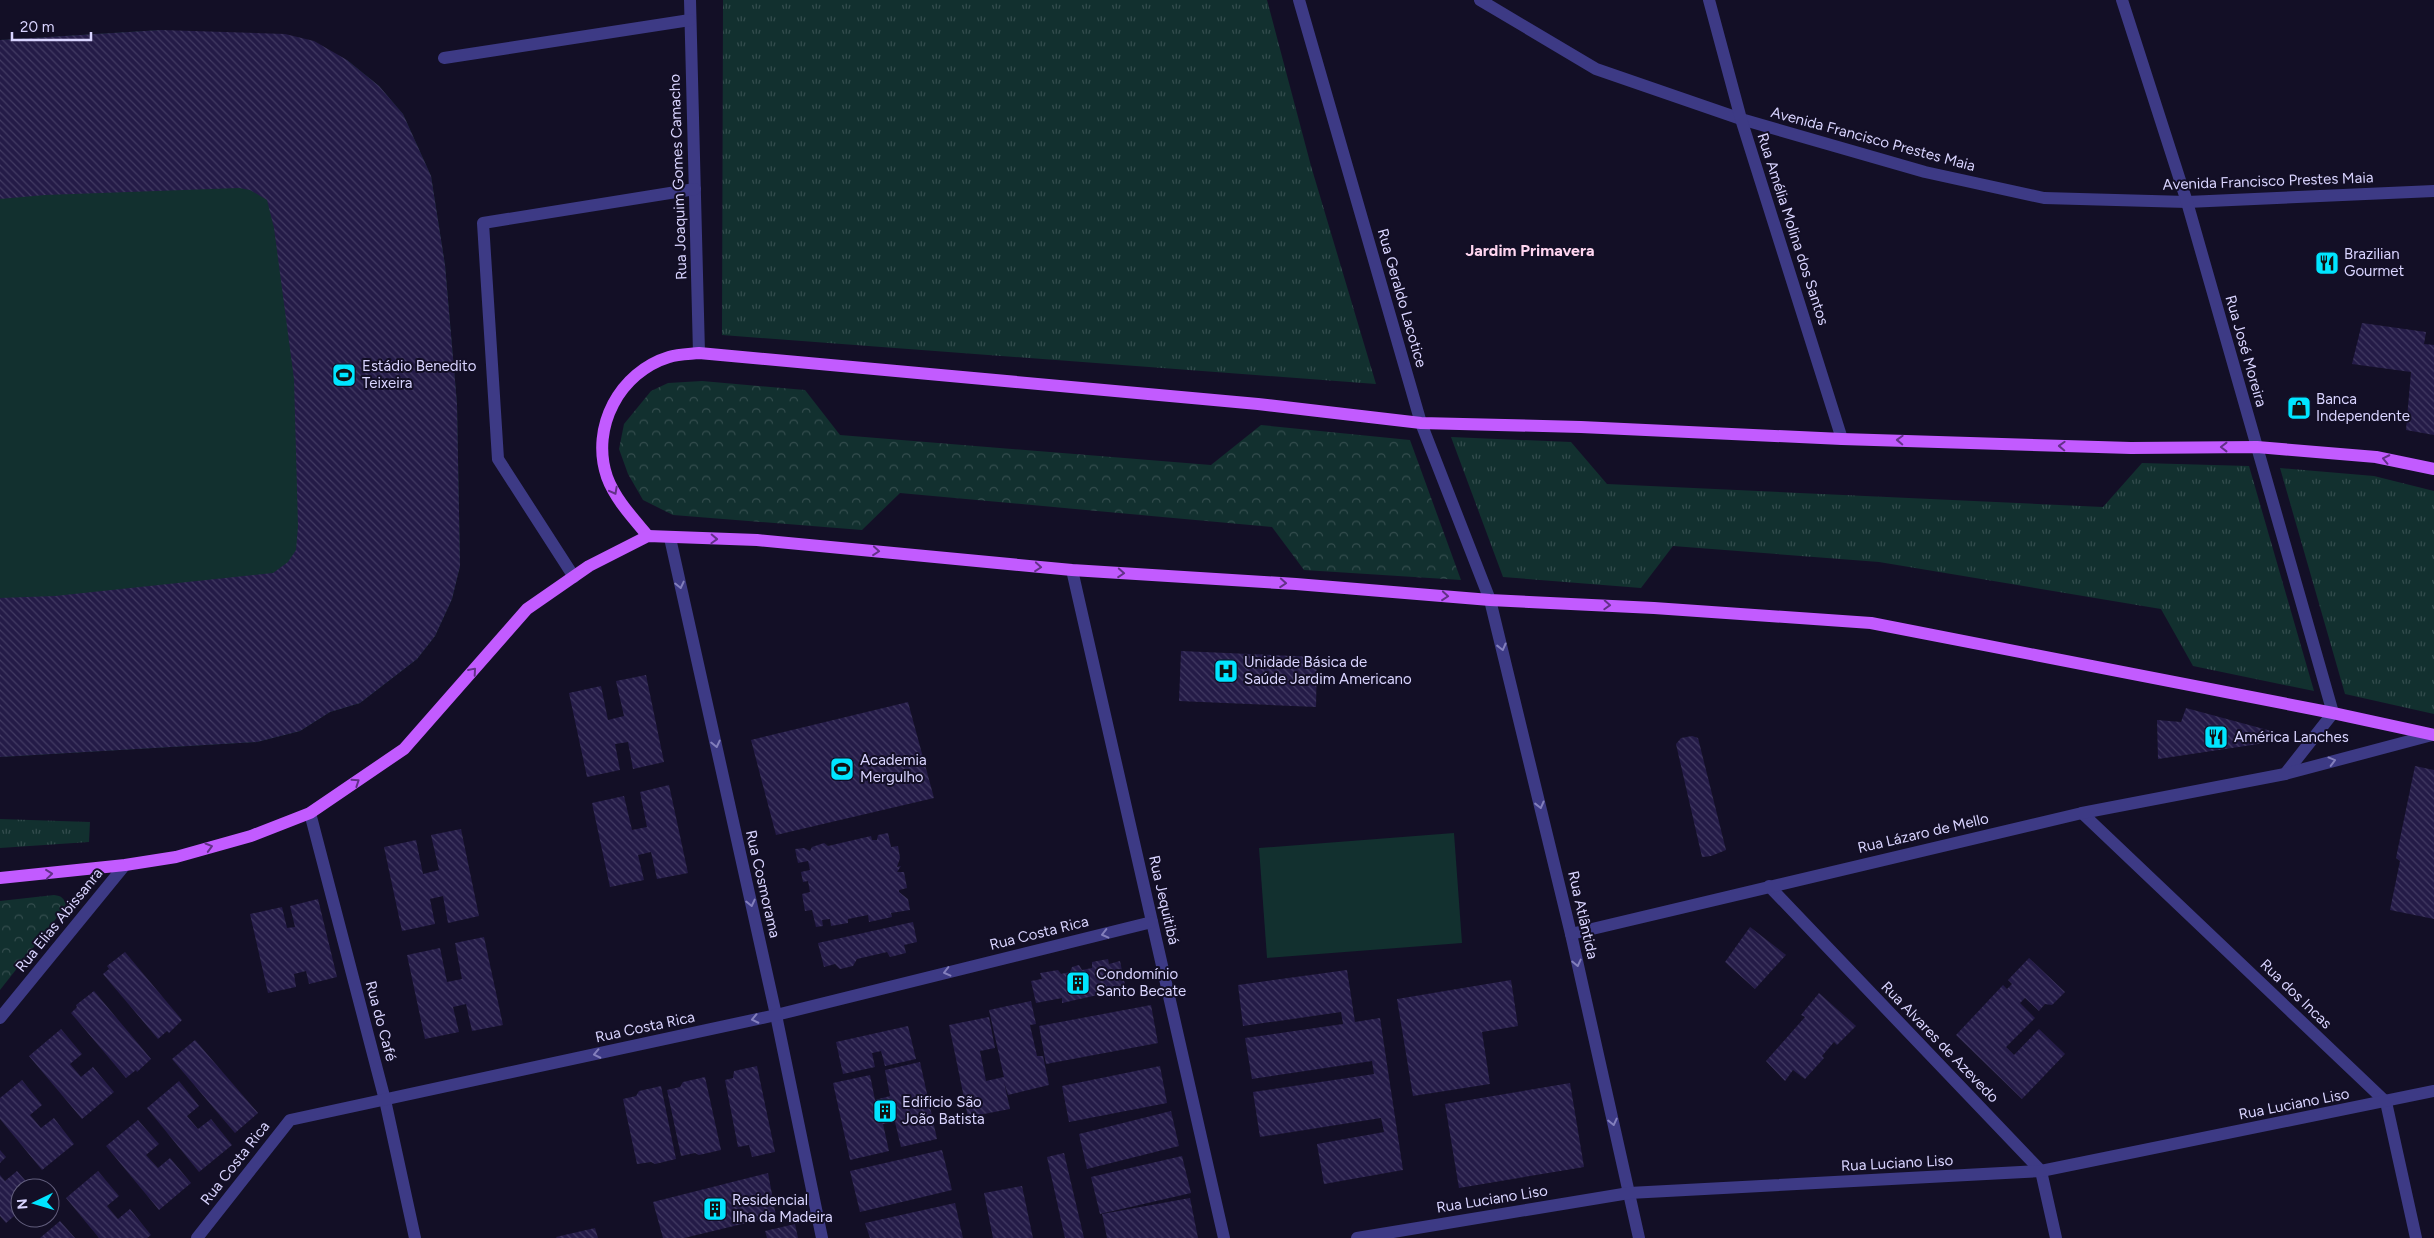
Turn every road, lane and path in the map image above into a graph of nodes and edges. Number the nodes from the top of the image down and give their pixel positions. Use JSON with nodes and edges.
{"nodes":[{"id":1,"x":690,"y":0,"type":"edge"},
{"id":2,"x":1299,"y":0,"type":"edge"},
{"id":3,"x":1480,"y":0,"type":"edge"},
{"id":4,"x":1708,"y":0,"type":"edge"},
{"id":5,"x":2122,"y":0,"type":"edge"},
{"id":6,"x":690,"y":20,"type":"junction"},
{"id":7,"x":444,"y":58,"type":"dead end"},
{"id":8,"x":1740,"y":119,"type":"junction"},
{"id":9,"x":695,"y":189,"type":"junction"},
{"id":10,"x":2434,"y":191,"type":"edge"},
{"id":11,"x":2187,"y":202,"type":"junction"},
{"id":12,"x":699,"y":353,"type":"junction"},
{"id":13,"x":1421,"y":423,"type":"junction"},
{"id":14,"x":1842,"y":439,"type":"junction"},
{"id":15,"x":2256,"y":447,"type":"junction"},
{"id":16,"x":2434,"y":469,"type":"edge"},
{"id":17,"x":648,"y":536,"type":"junction"},
{"id":18,"x":670,"y":538,"type":"junction"},
{"id":19,"x":1072,"y":570,"type":"junction"},
{"id":20,"x":574,"y":577,"type":"junction"},
{"id":21,"x":1490,"y":600,"type":"junction"},
{"id":22,"x":2333,"y":713,"type":"junction"},
{"id":23,"x":2433,"y":735,"type":"edge"},
{"id":24,"x":2285,"y":774,"type":"junction"},
{"id":25,"x":310,"y":813,"type":"junction"},
{"id":26,"x":2082,"y":813,"type":"junction"},
{"id":27,"x":125,"y":865,"type":"junction"},
{"id":28,"x":0,"y":878,"type":"edge"},
{"id":29,"x":1769,"y":886,"type":"junction"},
{"id":30,"x":1152,"y":922,"type":"junction"},
{"id":31,"x":1571,"y":934,"type":"junction"},
{"id":32,"x":776,"y":1015,"type":"junction"},
{"id":33,"x":0,"y":1018,"type":"edge"},
{"id":34,"x":2434,"y":1091,"type":"edge"},
{"id":35,"x":385,"y":1100,"type":"junction"},
{"id":36,"x":2386,"y":1102,"type":"junction"},
{"id":37,"x":2041,"y":1171,"type":"junction"},
{"id":38,"x":1629,"y":1193,"type":"junction"},
{"id":39,"x":197,"y":1238,"type":"edge"},
{"id":40,"x":415,"y":1238,"type":"edge"},
{"id":41,"x":822,"y":1238,"type":"edge"},
{"id":42,"x":1224,"y":1238,"type":"edge"},
{"id":43,"x":1357,"y":1238,"type":"edge"},
{"id":44,"x":1639,"y":1238,"type":"edge"},
{"id":45,"x":2056,"y":1238,"type":"edge"},
{"id":46,"x":2416,"y":1238,"type":"edge"}],
"edges":[{"from":1,"to":6,"type":"street","name":"Rua Joaquim Gomes Camacho"},
{"from":2,"to":13,"type":"street","name":"Rua Geraldo Lacotice"},
{"from":3,"to":8,"type":"street","name":"Avenida Francisco Prestes Maia"},
{"from":4,"to":8,"type":"street","name":"Rua Amélia Molina dos Santos"},
{"from":5,"to":11,"type":"street","name":"Rua José Moreira"},
{"from":6,"to":7,"type":"street"},
{"from":6,"to":9,"type":"street","name":"Rua Joaquim Gomes Camacho"},
{"from":8,"to":11,"type":"street","name":"Avenida Francisco Prestes Maia"},
{"from":8,"to":14,"type":"street","name":"Rua Amélia Molina dos Santos"},
{"from":9,"to":12,"type":"street","name":"Rua Joaquim Gomes Camacho"},
{"from":9,"to":20,"type":"street"},
{"from":10,"to":11,"type":"street","name":"Avenida Francisco Prestes Maia"},
{"from":11,"to":15,"type":"street","name":"Rua José Moreira"},
{"from":12,"to":13,"type":"main road"},
{"from":12,"to":17,"type":"main road","one_way":true},
{"from":13,"to":14,"type":"main road"},
{"from":13,"to":21,"type":"street","name":"Rua Geraldo Lacotice"},
{"from":15,"to":14,"type":"main road","one_way":true},
{"from":16,"to":15,"type":"main road","one_way":true},
{"from":15,"to":22,"type":"street","name":"Rua José Moreira"},
{"from":17,"to":18,"type":"main road"},
{"from":17,"to":20,"type":"main road"},
{"from":18,"to":19,"type":"main road","one_way":true},
{"from":18,"to":32,"type":"street","name":"Rua Cosmorama","one_way":true},
{"from":19,"to":21,"type":"main road","one_way":true},
{"from":19,"to":30,"type":"street","name":"Rua Jequitibá"},
{"from":25,"to":20,"type":"main road","one_way":true},
{"from":21,"to":22,"type":"main road","one_way":true},
{"from":21,"to":31,"type":"street","name":"Rua Atlântida","one_way":true},
{"from":22,"to":23,"type":"main road"},
{"from":22,"to":24,"type":"street"},
{"from":24,"to":23,"type":"street","name":"Rua Lázaro de Mello","one_way":true},
{"from":24,"to":26,"type":"street","name":"Rua Lázaro de Mello"},
{"from":27,"to":25,"type":"main road","one_way":true},
{"from":25,"to":35,"type":"street","name":"Rua do Café"},
{"from":26,"to":29,"type":"street","name":"Rua Lázaro de Mello"},
{"from":26,"to":36,"type":"street","name":"Rua dos Incas"},
{"from":28,"to":27,"type":"main road","one_way":true},
{"from":27,"to":33,"type":"street","name":"Rua Elias Abissanra"},
{"from":29,"to":31,"type":"street","name":"Rua Lázaro de Mello"},
{"from":29,"to":37,"type":"street","name":"Rua Alvares de Azevedo"},
{"from":30,"to":32,"type":"street","name":"Rua Costa Rica","one_way":true},
{"from":30,"to":42,"type":"street","name":"Rua Jequitibá"},
{"from":31,"to":38,"type":"street","name":"Rua Atlântida","one_way":true},
{"from":32,"to":35,"type":"street","name":"Rua Costa Rica","one_way":true},
{"from":32,"to":41,"type":"street","name":"Rua Cosmorama"},
{"from":34,"to":36,"type":"street","name":"Rua Luciano Liso"},
{"from":35,"to":39,"type":"street","name":"Rua Costa Rica"},
{"from":35,"to":40,"type":"street","name":"Rua do Café"},
{"from":36,"to":37,"type":"street","name":"Rua Luciano Liso"},
{"from":36,"to":46,"type":"street"},
{"from":37,"to":38,"type":"street","name":"Rua Luciano Liso"},
{"from":37,"to":45,"type":"street"},
{"from":38,"to":43,"type":"street","name":"Rua Luciano Liso"},
{"from":38,"to":44,"type":"street","name":"Rua Atlântida"}]}
